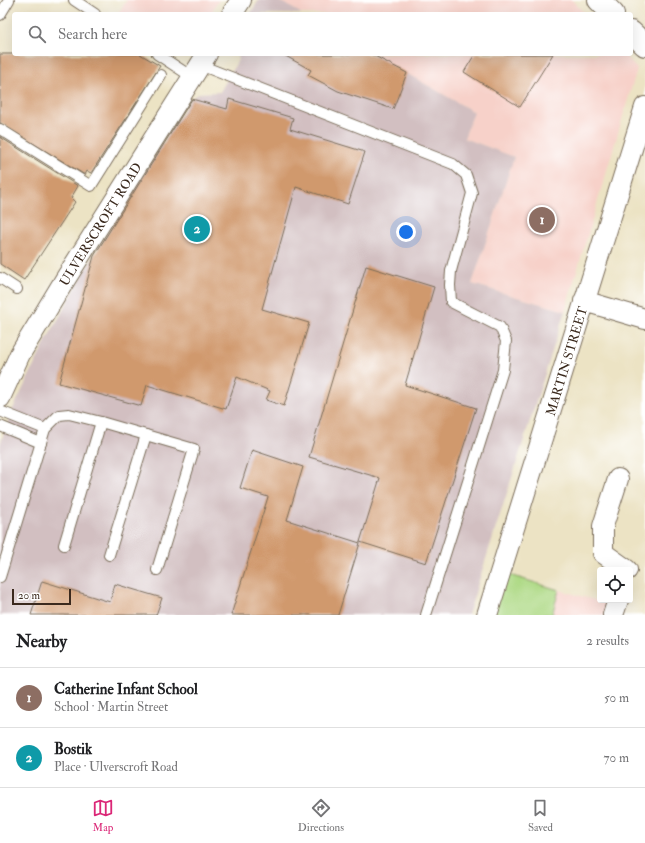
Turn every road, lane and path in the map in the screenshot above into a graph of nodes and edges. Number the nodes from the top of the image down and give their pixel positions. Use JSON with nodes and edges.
{"nodes":[{"id":1,"x":9,"y":0,"type":"edge"},
{"id":2,"x":74,"y":0,"type":"edge"},
{"id":3,"x":241,"y":0,"type":"edge"},
{"id":4,"x":599,"y":0,"type":"edge"},
{"id":5,"x":92,"y":12,"type":"edge"},
{"id":6,"x":233,"y":12,"type":"edge"},
{"id":7,"x":611,"y":12,"type":"edge"},
{"id":8,"x":0,"y":15,"type":"edge"},
{"id":9,"x":633,"y":34,"type":"edge"},
{"id":10,"x":645,"y":45,"type":"edge"},
{"id":11,"x":165,"y":56,"type":"edge"},
{"id":12,"x":200,"y":65,"type":"edge"},
{"id":13,"x":161,"y":74,"type":"dead end"},
{"id":14,"x":645,"y":108,"type":"edge"},
{"id":15,"x":0,"y":129,"type":"edge"},
{"id":16,"x":0,"y":278,"type":"edge"},
{"id":17,"x":17,"y":289,"type":"dead end"},
{"id":18,"x":584,"y":301,"type":"junction"},
{"id":19,"x":645,"y":319,"type":"edge"},
{"id":20,"x":0,"y":398,"type":"edge"},
{"id":21,"x":0,"y":411,"type":"edge"},
{"id":22,"x":101,"y":422,"type":"junction"},
{"id":23,"x":0,"y":426,"type":"edge"},
{"id":24,"x":45,"y":429,"type":"junction"},
{"id":25,"x":146,"y":435,"type":"junction"},
{"id":26,"x":41,"y":444,"type":"junction"},
{"id":27,"x":618,"y":479,"type":"dead end"},
{"id":28,"x":64,"y":545,"type":"dead end"},
{"id":29,"x":109,"y":555,"type":"dead end"},
{"id":30,"x":623,"y":567,"type":"edge"},
{"id":31,"x":157,"y":570,"type":"dead end"},
{"id":32,"x":0,"y":577,"type":"edge"},
{"id":33,"x":617,"y":603,"type":"edge"},
{"id":34,"x":426,"y":615,"type":"edge"},
{"id":35,"x":487,"y":615,"type":"edge"},
{"id":36,"x":613,"y":615,"type":"edge"}],
"edges":[{"from":1,"to":8,"type":"lane"},
{"from":2,"to":5,"type":"lane"},
{"from":3,"to":6,"type":"street"},
{"from":4,"to":7,"type":"street"},
{"from":9,"to":10,"type":"street"},
{"from":11,"to":12,"type":"lane"},
{"from":12,"to":20,"type":"street","name":"ULVERSCROFT ROAD"},
{"from":12,"to":34,"type":"lane"},
{"from":13,"to":15,"type":"lane"},
{"from":14,"to":18,"type":"street","name":"MARTIN STREET"},
{"from":16,"to":17,"type":"lane"},
{"from":18,"to":19,"type":"street"},
{"from":18,"to":35,"type":"street","name":"MARTIN STREET"},
{"from":21,"to":24,"type":"lane"},
{"from":22,"to":24,"type":"lane"},
{"from":22,"to":25,"type":"lane"},
{"from":22,"to":28,"type":"lane"},
{"from":23,"to":26,"type":"lane"},
{"from":24,"to":26,"type":"lane"},
{"from":25,"to":29,"type":"lane"},
{"from":25,"to":31,"type":"lane"},
{"from":26,"to":32,"type":"lane"},
{"from":27,"to":30,"type":"street"},
{"from":33,"to":36,"type":"street"}]}
